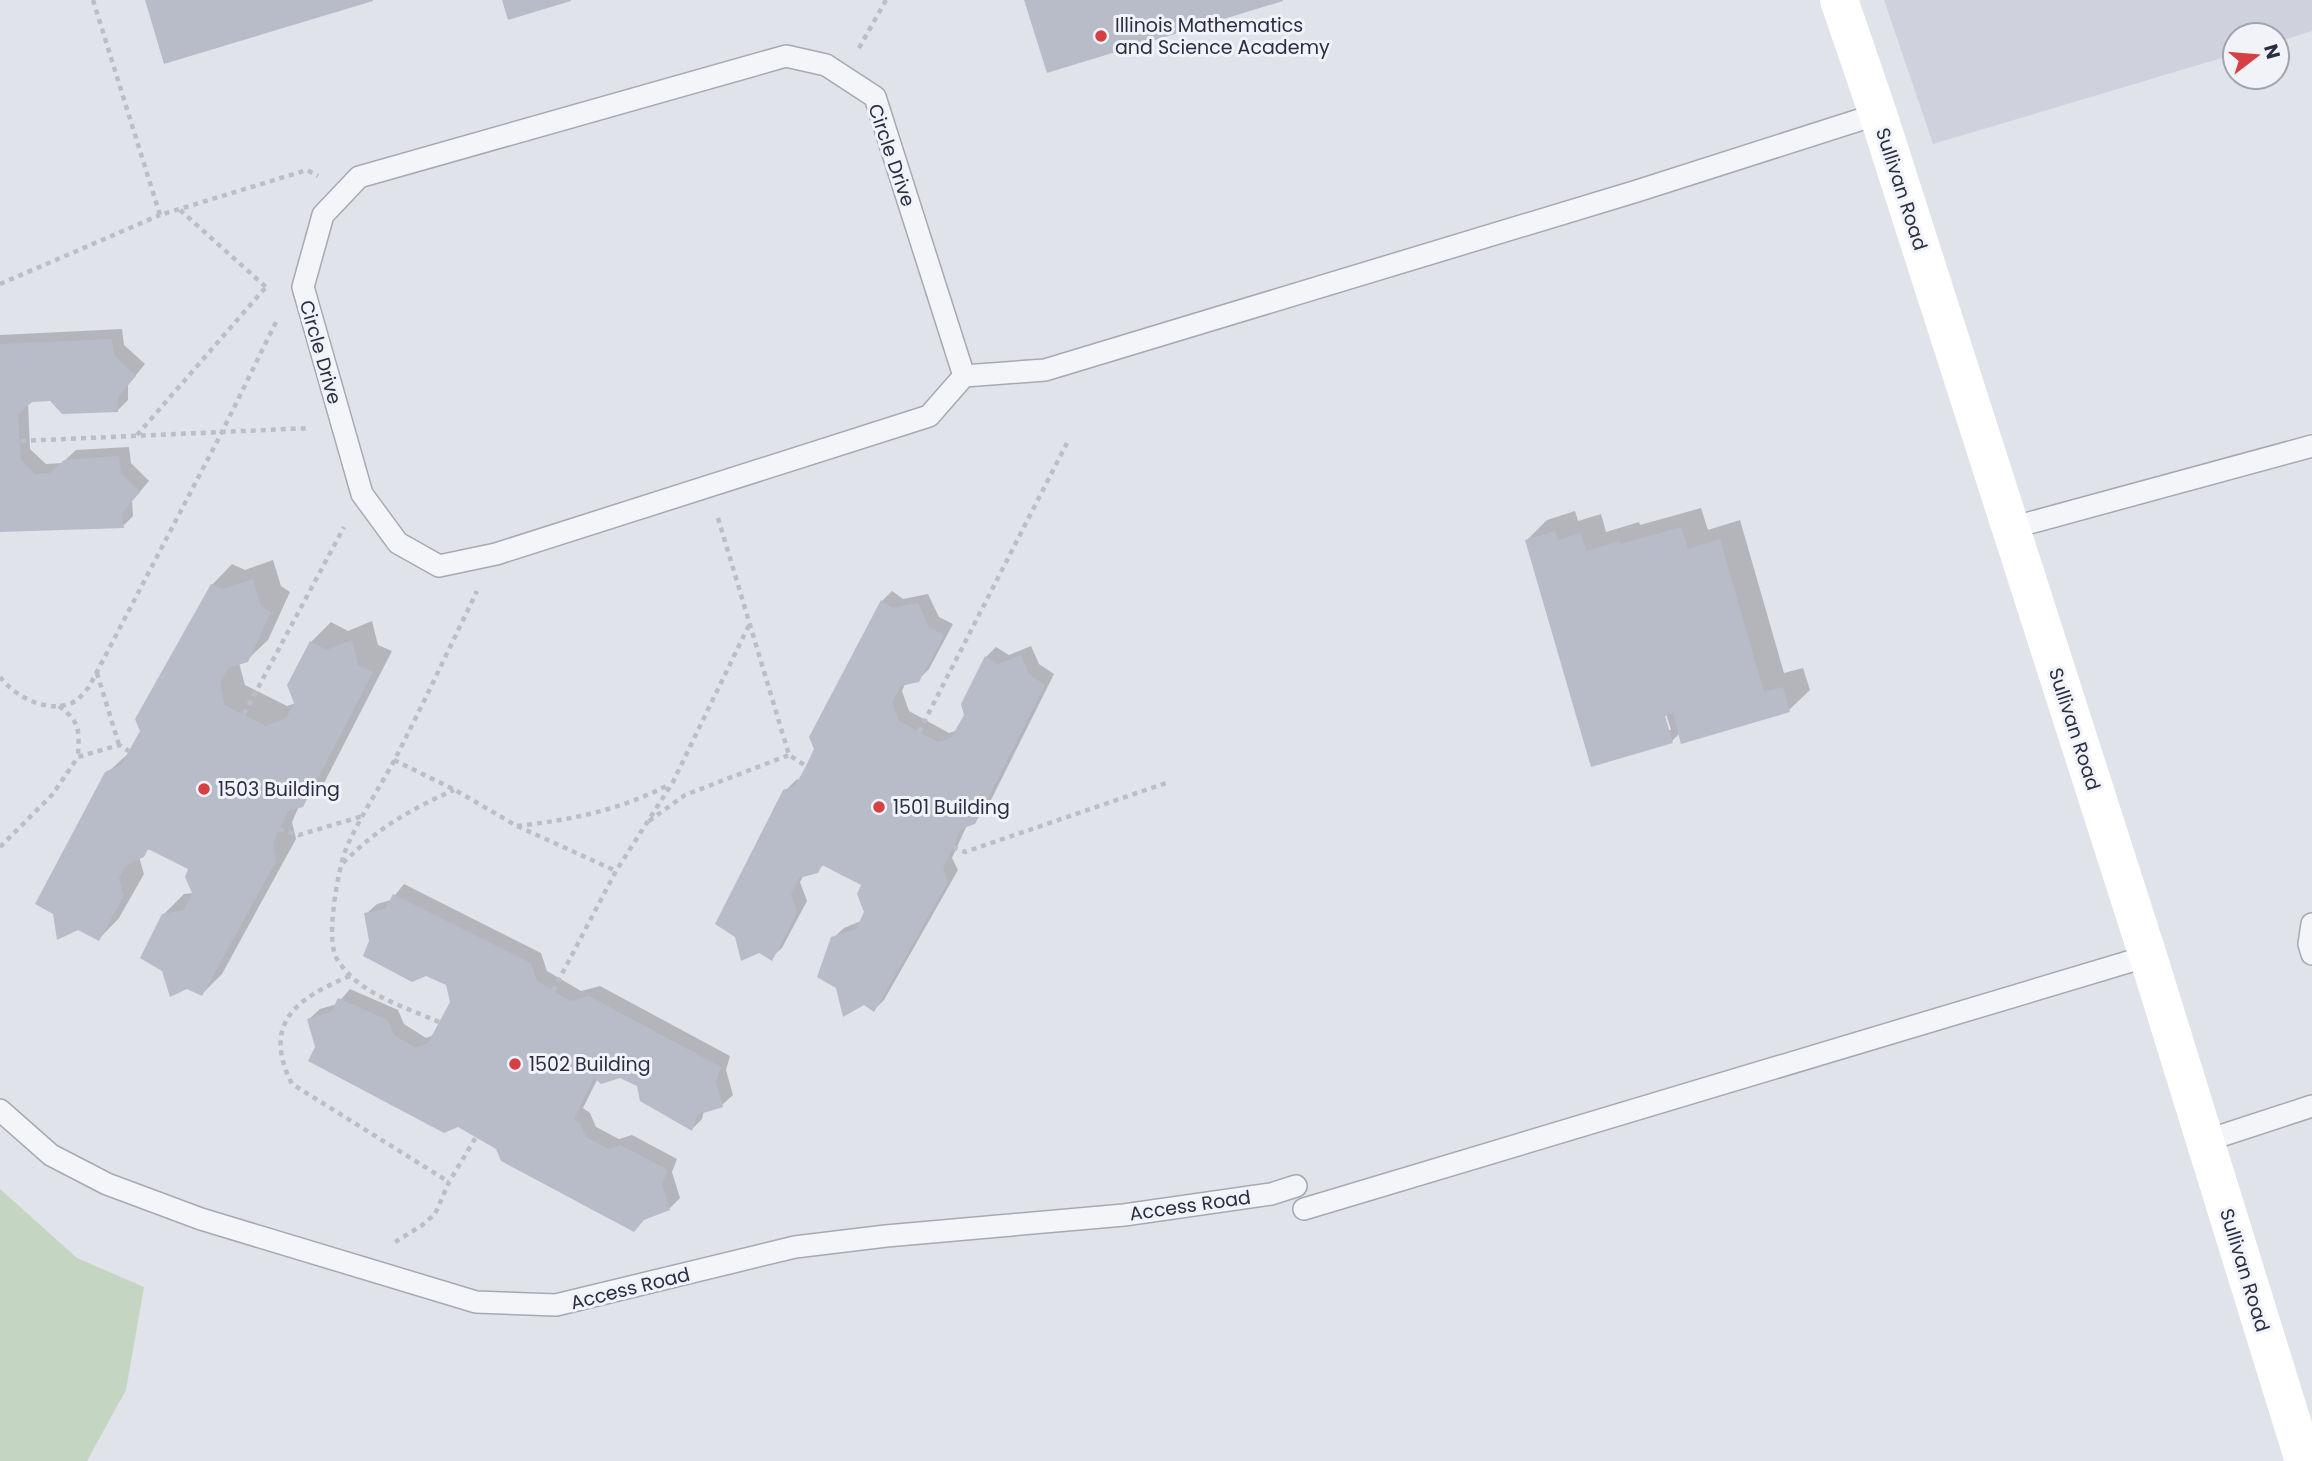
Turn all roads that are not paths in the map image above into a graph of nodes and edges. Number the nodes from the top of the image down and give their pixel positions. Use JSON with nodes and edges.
{"nodes":[{"id":1,"x":1839,"y":0,"type":"edge"},
{"id":2,"x":1878,"y":114,"type":"junction"},
{"id":3,"x":964,"y":376,"type":"junction"},
{"id":4,"x":2312,"y":446,"type":"edge"},
{"id":5,"x":2011,"y":528,"type":"junction"},
{"id":6,"x":2312,"y":924,"type":"edge"},
{"id":7,"x":2312,"y":954,"type":"edge"},
{"id":8,"x":2148,"y":956,"type":"junction"},
{"id":9,"x":2312,"y":1106,"type":"edge"},
{"id":10,"x":0,"y":1110,"type":"edge"},
{"id":11,"x":2205,"y":1141,"type":"junction"},
{"id":12,"x":1296,"y":1186,"type":"dead end"},
{"id":13,"x":1304,"y":1209,"type":"dead end"},
{"id":14,"x":2304,"y":1461,"type":"edge"}],
"edges":[{"from":1,"to":2,"type":"street","name":"Sullivan Road"},
{"from":2,"to":3,"type":"lane"},
{"from":2,"to":5,"type":"street","name":"Sullivan Road"},
{"from":3,"to":3,"type":"lane","name":"Circle Drive"},
{"from":4,"to":5,"type":"lane"},
{"from":5,"to":8,"type":"street","name":"Sullivan Road"},
{"from":6,"to":7,"type":"lane"},
{"from":8,"to":11,"type":"street","name":"Sullivan Road"},
{"from":8,"to":13,"type":"lane"},
{"from":9,"to":11,"type":"lane"},
{"from":10,"to":12,"type":"lane","name":"Access Road"},
{"from":11,"to":14,"type":"street","name":"Sullivan Road"}]}
